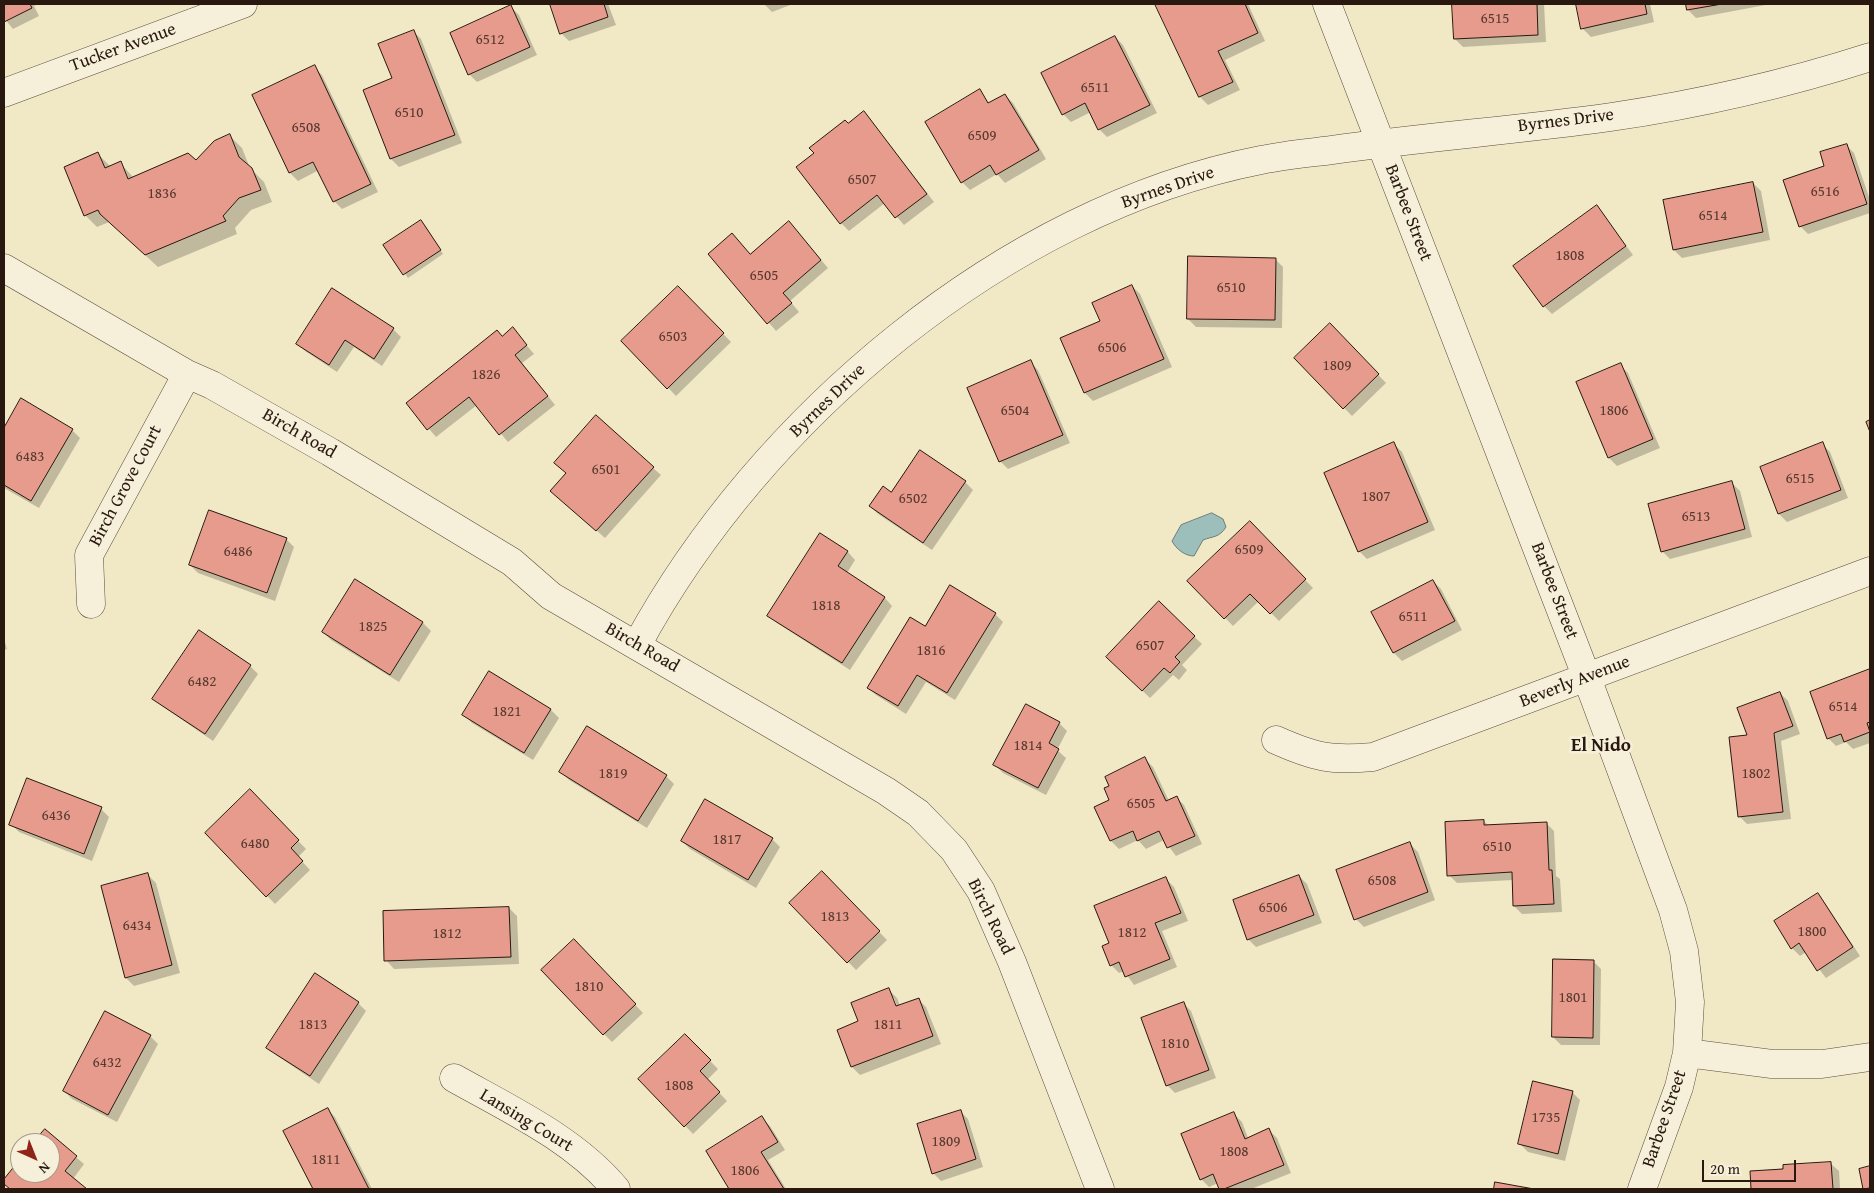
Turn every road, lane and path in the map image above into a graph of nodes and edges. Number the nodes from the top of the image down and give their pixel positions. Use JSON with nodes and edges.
{"nodes":[{"id":1,"x":243,"y":4,"type":"edge"},
{"id":2,"x":1327,"y":4,"type":"edge"},
{"id":3,"x":1870,"y":56,"type":"edge"},
{"id":4,"x":4,"y":93,"type":"edge"},
{"id":5,"x":1381,"y":143,"type":"junction"},
{"id":6,"x":4,"y":268,"type":"edge"},
{"id":7,"x":187,"y":374,"type":"junction"},
{"id":8,"x":1870,"y":570,"type":"edge"},
{"id":9,"x":91,"y":604,"type":"dead end"},
{"id":10,"x":637,"y":645,"type":"junction"},
{"id":11,"x":1587,"y":678,"type":"junction"},
{"id":12,"x":1276,"y":740,"type":"dead end"},
{"id":13,"x":1687,"y":1052,"type":"junction"},
{"id":14,"x":1870,"y":1057,"type":"edge"},
{"id":15,"x":454,"y":1078,"type":"dead end"},
{"id":16,"x":616,"y":1189,"type":"edge"},
{"id":17,"x":1100,"y":1189,"type":"edge"},
{"id":18,"x":1642,"y":1189,"type":"edge"}],
"edges":[{"from":1,"to":4,"type":"street","name":"Tucker Avenue"},
{"from":2,"to":5,"type":"street","name":"Barbee Street"},
{"from":3,"to":5,"type":"street","name":"Byrnes Drive"},
{"from":5,"to":10,"type":"street","name":"Byrnes Drive"},
{"from":5,"to":11,"type":"street","name":"Barbee Street"},
{"from":6,"to":7,"type":"street","name":"Birch Road"},
{"from":7,"to":9,"type":"street","name":"Birch Grove Court"},
{"from":7,"to":10,"type":"street","name":"Birch Road"},
{"from":8,"to":11,"type":"street","name":"Beverly Avenue"},
{"from":10,"to":17,"type":"street","name":"Birch Road"},
{"from":11,"to":12,"type":"street","name":"Beverly Avenue"},
{"from":11,"to":13,"type":"street","name":"Barbee Street"},
{"from":13,"to":14,"type":"street"},
{"from":13,"to":18,"type":"street","name":"Barbee Street"},
{"from":15,"to":16,"type":"street","name":"Lansing Court"}]}
